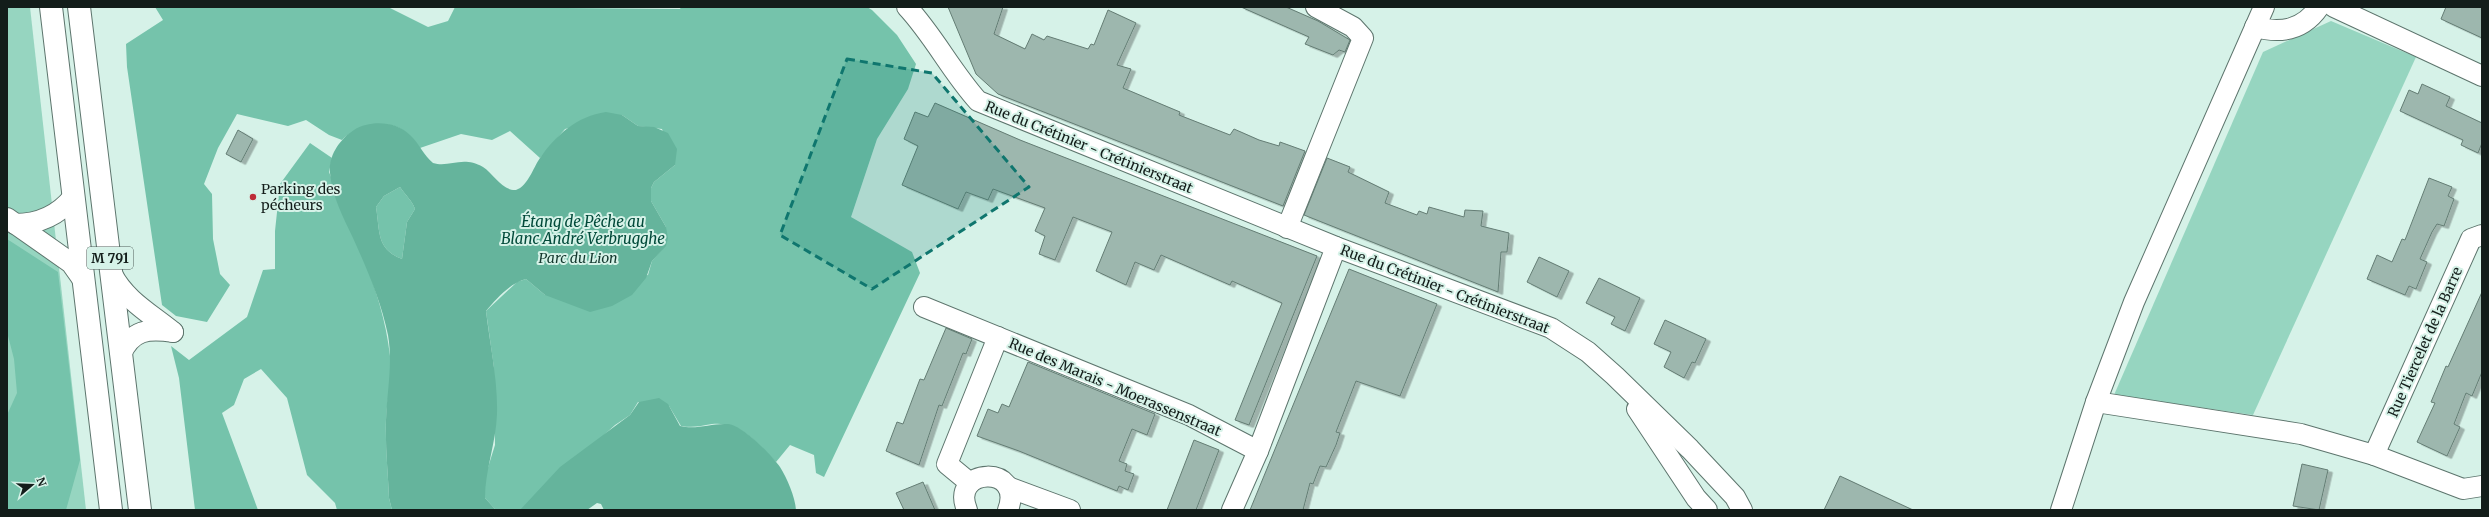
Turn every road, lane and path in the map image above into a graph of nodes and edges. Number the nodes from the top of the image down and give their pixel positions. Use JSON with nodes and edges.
{"nodes":[{"id":1,"x":51,"y":7,"type":"edge"},
{"id":2,"x":80,"y":7,"type":"edge"},
{"id":3,"x":907,"y":7,"type":"edge"},
{"id":4,"x":1316,"y":7,"type":"edge"},
{"id":5,"x":2264,"y":7,"type":"edge"},
{"id":6,"x":2319,"y":7,"type":"edge"},
{"id":7,"x":2334,"y":7,"type":"edge"},
{"id":8,"x":2255,"y":27,"type":"junction"},
{"id":9,"x":2482,"y":76,"type":"edge"},
{"id":10,"x":73,"y":197,"type":"junction"},
{"id":11,"x":11,"y":221,"type":"edge"},
{"id":12,"x":1287,"y":228,"type":"junction"},
{"id":13,"x":2482,"y":235,"type":"edge"},
{"id":14,"x":1336,"y":248,"type":"junction"},
{"id":15,"x":112,"y":274,"type":"junction"},
{"id":16,"x":83,"y":280,"type":"junction"},
{"id":17,"x":924,"y":307,"type":"dead end"},
{"id":18,"x":998,"y":337,"type":"junction"},
{"id":19,"x":121,"y":354,"type":"junction"},
{"id":20,"x":1614,"y":376,"type":"junction"},
{"id":21,"x":2096,"y":402,"type":"junction"},
{"id":22,"x":1258,"y":451,"type":"junction"},
{"id":23,"x":2374,"y":455,"type":"junction"},
{"id":24,"x":970,"y":483,"type":"junction"},
{"id":25,"x":1008,"y":486,"type":"junction"},
{"id":26,"x":2482,"y":486,"type":"edge"},
{"id":27,"x":111,"y":510,"type":"edge"},
{"id":28,"x":140,"y":510,"type":"edge"},
{"id":29,"x":967,"y":510,"type":"edge"},
{"id":30,"x":1008,"y":510,"type":"edge"},
{"id":31,"x":1070,"y":510,"type":"edge"},
{"id":32,"x":1232,"y":510,"type":"edge"},
{"id":33,"x":1707,"y":510,"type":"edge"},
{"id":34,"x":1742,"y":510,"type":"edge"},
{"id":35,"x":2061,"y":510,"type":"edge"}],
"edges":[{"from":1,"to":10,"type":"main road","number":"M 791"},
{"from":2,"to":15,"type":"main road","number":"M 791"},
{"from":3,"to":12,"type":"street","name":"Rue du Crétinier - Crétinierstraat"},
{"from":4,"to":12,"type":"street"},
{"from":5,"to":8,"type":"street"},
{"from":6,"to":8,"type":"street"},
{"from":7,"to":9,"type":"street"},
{"from":8,"to":21,"type":"street"},
{"from":10,"to":11,"type":"street"},
{"from":10,"to":16,"type":"main road","number":"M 791"},
{"from":11,"to":16,"type":"street"},
{"from":12,"to":14,"type":"street","name":"Rue du Crétinier - Crétinierstraat"},
{"from":13,"to":23,"type":"street","name":"Rue Tiercelet de la Barre"},
{"from":14,"to":20,"type":"street","name":"Rue du Crétinier - Crétinierstraat"},
{"from":14,"to":22,"type":"street"},
{"from":15,"to":19,"type":"main road","number":"M 791"},
{"from":15,"to":19,"type":"street"},
{"from":16,"to":27,"type":"main road","number":"M 791"},
{"from":17,"to":18,"type":"street","name":"Rue des Marais - Moerassenstraat"},
{"from":18,"to":22,"type":"street","name":"Rue des Marais - Moerassenstraat"},
{"from":18,"to":24,"type":"street"},
{"from":19,"to":28,"type":"main road","number":"M 791"},
{"from":20,"to":33,"type":"street","name":"Rue du Crétinier - Crétinierstraat"},
{"from":20,"to":34,"type":"street","name":"Rue du Crétinier - Crétinierstraat"},
{"from":21,"to":23,"type":"street"},
{"from":21,"to":35,"type":"street"},
{"from":22,"to":32,"type":"street"},
{"from":23,"to":26,"type":"street"},
{"from":24,"to":25,"type":"street"},
{"from":24,"to":29,"type":"street"},
{"from":25,"to":30,"type":"street"},
{"from":25,"to":31,"type":"street"}]}
